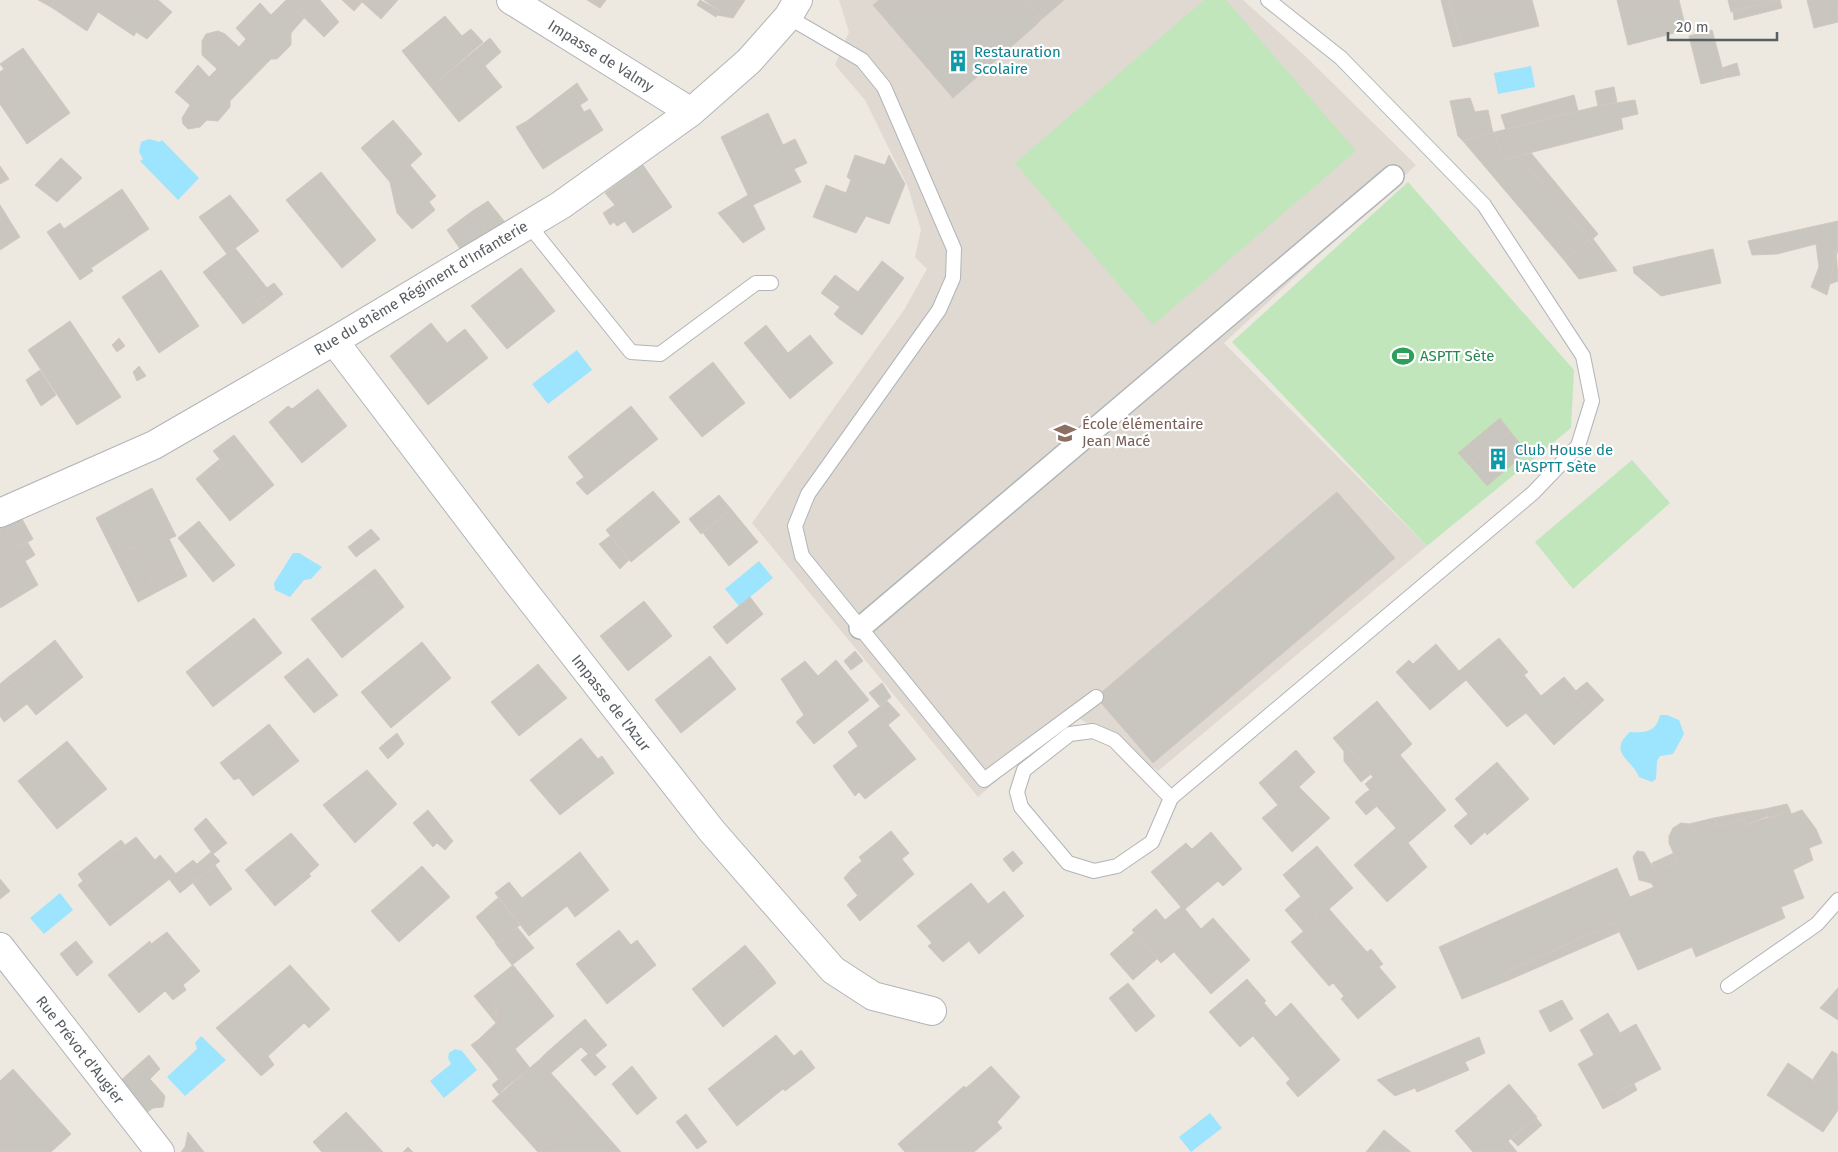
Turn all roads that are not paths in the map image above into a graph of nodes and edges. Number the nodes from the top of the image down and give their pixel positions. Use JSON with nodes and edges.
{"nodes":[{"id":1,"x":511,"y":0,"type":"edge"},
{"id":2,"x":1268,"y":0,"type":"edge"},
{"id":3,"x":793,"y":9,"type":"edge"},
{"id":4,"x":691,"y":112,"type":"junction"},
{"id":5,"x":1392,"y":176,"type":"dead end"},
{"id":6,"x":528,"y":224,"type":"junction"},
{"id":7,"x":771,"y":283,"type":"dead end"},
{"id":8,"x":334,"y":341,"type":"junction"},
{"id":9,"x":0,"y":513,"type":"edge"},
{"id":10,"x":860,"y":628,"type":"junction"},
{"id":11,"x":1096,"y":697,"type":"dead end"},
{"id":12,"x":1172,"y":798,"type":"junction"},
{"id":13,"x":1838,"y":900,"type":"edge"},
{"id":14,"x":0,"y":947,"type":"edge"},
{"id":15,"x":1728,"y":986,"type":"dead end"},
{"id":16,"x":932,"y":1011,"type":"dead end"},
{"id":17,"x":160,"y":1152,"type":"edge"}],
"edges":[{"from":1,"to":4,"type":"street","name":"Impasse de Valmy"},
{"from":2,"to":12,"type":"lane"},
{"from":3,"to":4,"type":"street","name":"Rue du 81ème Régiment d'Infanterie"},
{"from":3,"to":10,"type":"lane"},
{"from":4,"to":6,"type":"street","name":"Rue du 81ème Régiment d'Infanterie"},
{"from":5,"to":10,"type":"street"},
{"from":6,"to":7,"type":"lane"},
{"from":6,"to":8,"type":"street","name":"Rue du 81ème Régiment d'Infanterie"},
{"from":8,"to":9,"type":"street","name":"Rue du 81ème Régiment d'Infanterie"},
{"from":8,"to":16,"type":"street","name":"Impasse de l'Azur"},
{"from":10,"to":11,"type":"lane"},
{"from":12,"to":12,"type":"lane"},
{"from":13,"to":15,"type":"lane"},
{"from":14,"to":17,"type":"street","name":"Rue Prévot d'Augier"}]}
